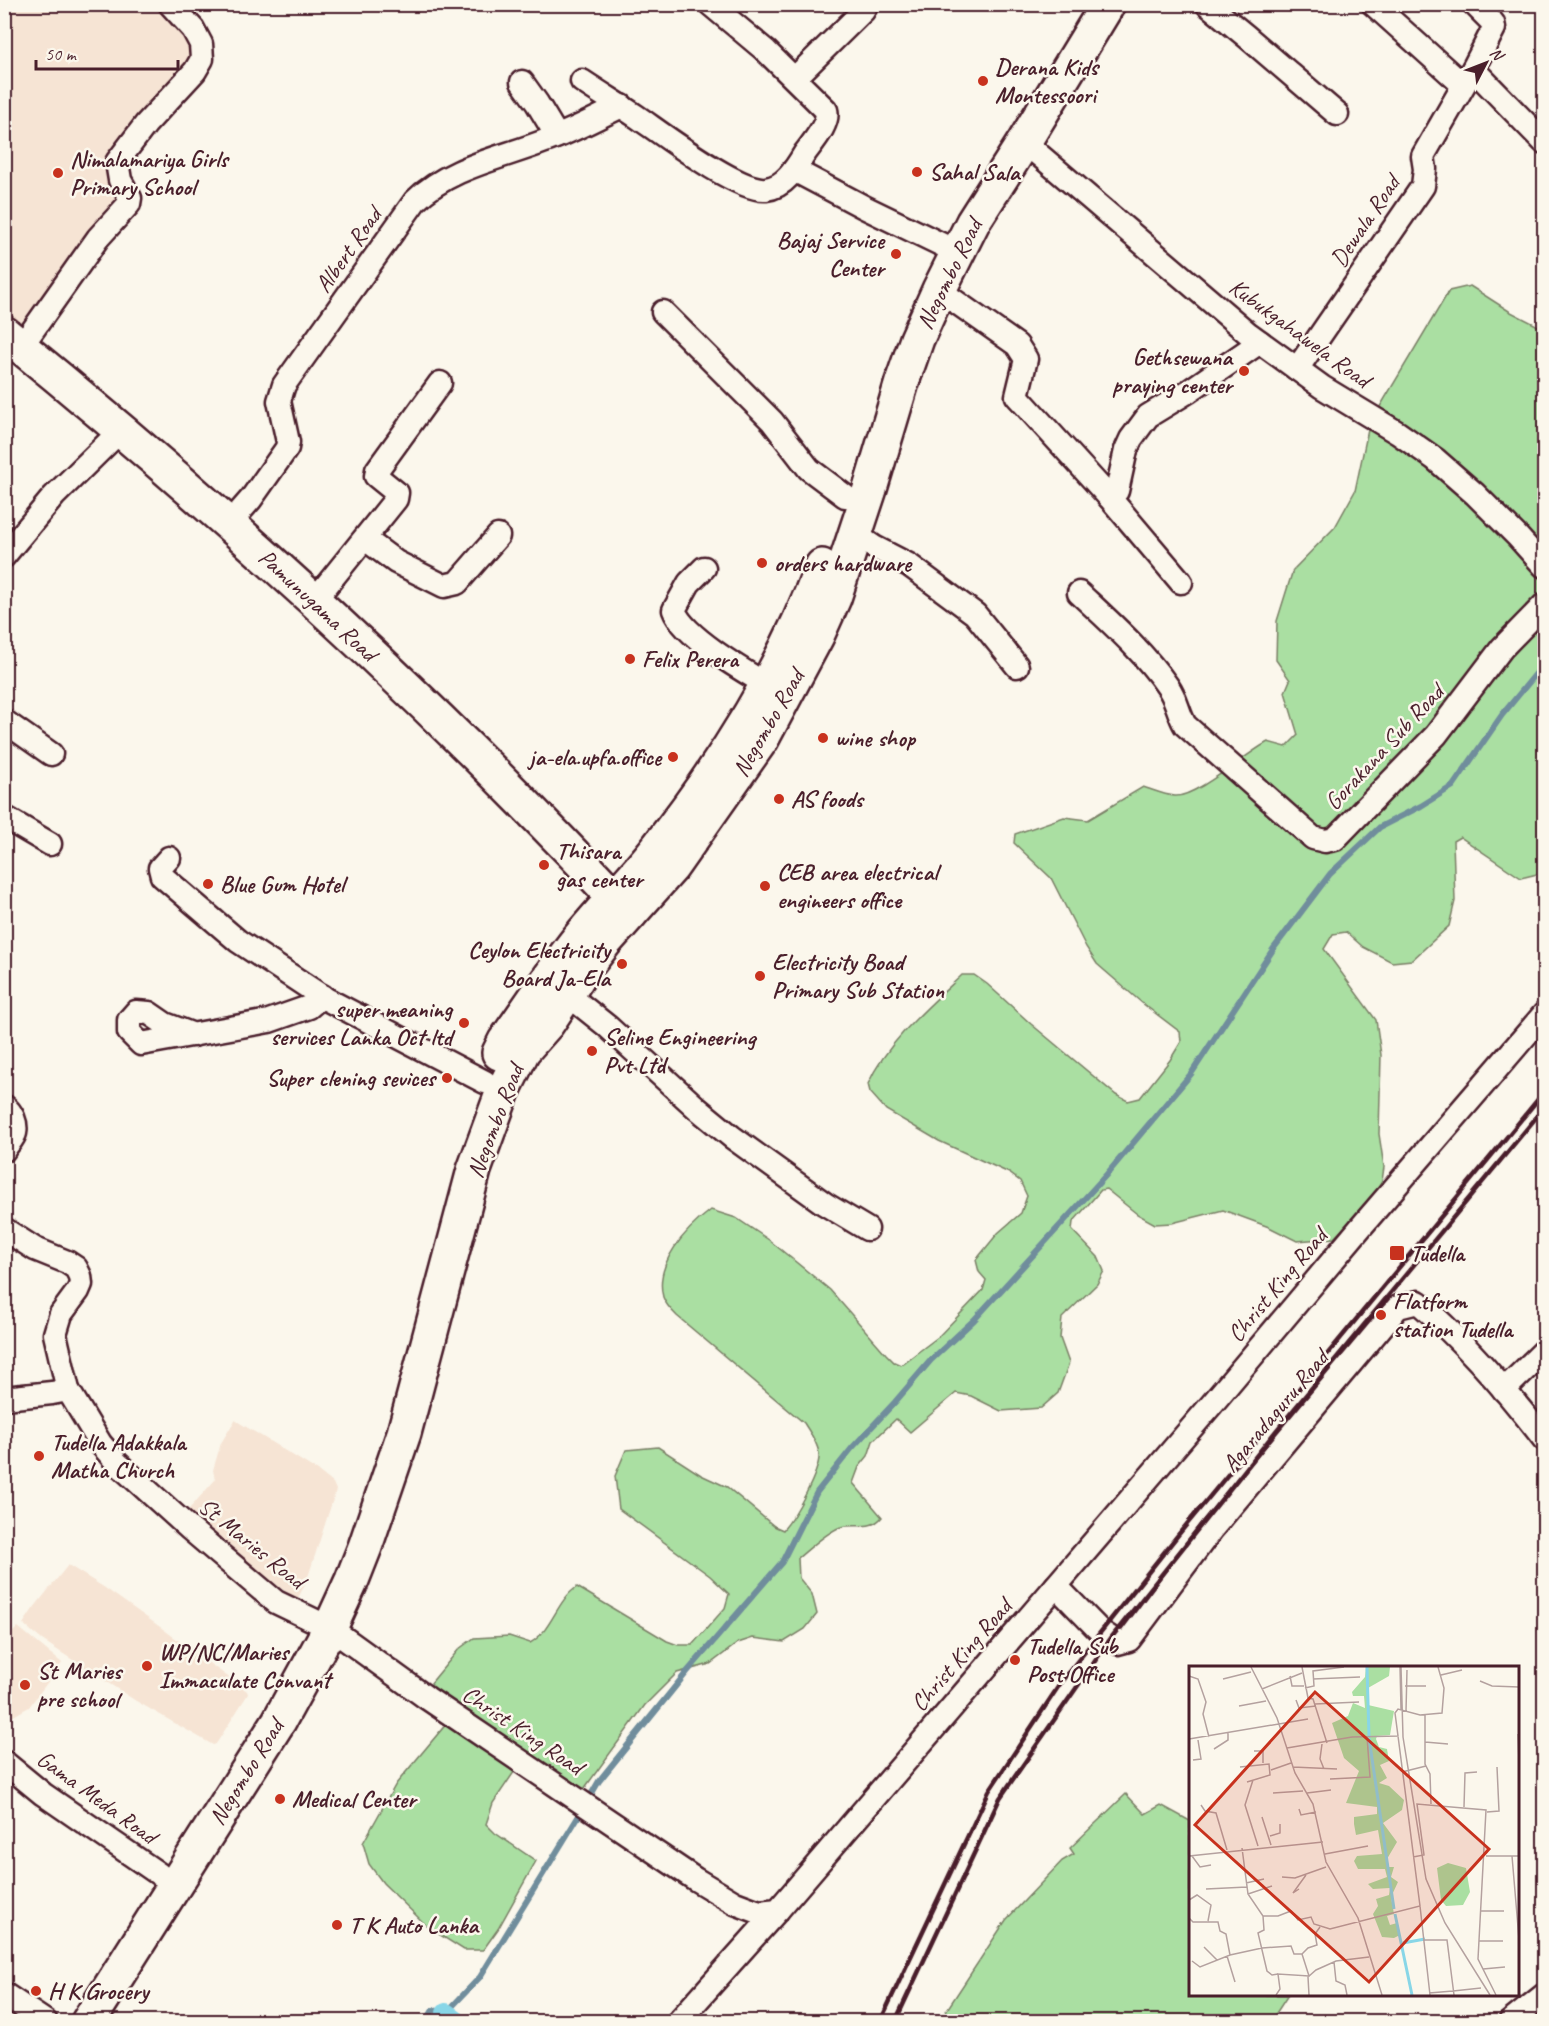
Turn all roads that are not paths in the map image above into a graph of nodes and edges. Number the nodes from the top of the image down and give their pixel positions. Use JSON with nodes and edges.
{"nodes":[{"id":1,"x":170,"y":4,"type":"edge"},
{"id":2,"x":710,"y":4,"type":"edge"},
{"id":3,"x":867,"y":4,"type":"edge"},
{"id":4,"x":1083,"y":4,"type":"edge"},
{"id":5,"x":1108,"y":4,"type":"edge"},
{"id":6,"x":1207,"y":4,"type":"edge"},
{"id":7,"x":1373,"y":4,"type":"edge"},
{"id":8,"x":1474,"y":4,"type":"edge"},
{"id":9,"x":1468,"y":77,"type":"junction"},
{"id":10,"x":795,"y":78,"type":"junction"},
{"id":11,"x":582,"y":81,"type":"dead end"},
{"id":12,"x":522,"y":82,"type":"dead end"},
{"id":13,"x":622,"y":106,"type":"junction"},
{"id":14,"x":1337,"y":114,"type":"dead end"},
{"id":15,"x":557,"y":136,"type":"junction"},
{"id":16,"x":1024,"y":142,"type":"junction"},
{"id":17,"x":1545,"y":142,"type":"edge"},
{"id":18,"x":794,"y":170,"type":"junction"},
{"id":19,"x":948,"y":247,"type":"junction"},
{"id":20,"x":939,"y":290,"type":"junction"},
{"id":21,"x":663,"y":312,"type":"dead end"},
{"id":22,"x":13,"y":340,"type":"edge"},
{"id":23,"x":1260,"y":342,"type":"junction"},
{"id":24,"x":1297,"y":369,"type":"junction"},
{"id":25,"x":440,"y":383,"type":"dead end"},
{"id":26,"x":122,"y":429,"type":"junction"},
{"id":27,"x":845,"y":496,"type":"junction"},
{"id":28,"x":1109,"y":497,"type":"junction"},
{"id":29,"x":230,"y":523,"type":"junction"},
{"id":30,"x":855,"y":534,"type":"junction"},
{"id":31,"x":498,"y":536,"type":"dead end"},
{"id":32,"x":365,"y":539,"type":"junction"},
{"id":33,"x":4,"y":556,"type":"edge"},
{"id":34,"x":1545,"y":566,"type":"edge"},
{"id":35,"x":704,"y":568,"type":"dead end"},
{"id":36,"x":1181,"y":582,"type":"dead end"},
{"id":37,"x":1079,"y":593,"type":"dead end"},
{"id":38,"x":314,"y":601,"type":"junction"},
{"id":39,"x":1545,"y":605,"type":"edge"},
{"id":40,"x":1017,"y":666,"type":"dead end"},
{"id":41,"x":776,"y":691,"type":"junction"},
{"id":42,"x":4,"y":721,"type":"edge"},
{"id":43,"x":51,"y":754,"type":"dead end"},
{"id":44,"x":4,"y":817,"type":"edge"},
{"id":45,"x":50,"y":844,"type":"dead end"},
{"id":46,"x":169,"y":858,"type":"dead end"},
{"id":47,"x":622,"y":905,"type":"junction"},
{"id":48,"x":567,"y":994,"type":"junction"},
{"id":49,"x":322,"y":996,"type":"junction"},
{"id":50,"x":1543,"y":1018,"type":"edge"},
{"id":51,"x":194,"y":1035,"type":"dead end"},
{"id":52,"x":485,"y":1082,"type":"junction"},
{"id":53,"x":4,"y":1106,"type":"edge"},
{"id":54,"x":4,"y":1150,"type":"edge"},
{"id":55,"x":4,"y":1229,"type":"edge"},
{"id":56,"x":867,"y":1229,"type":"dead end"},
{"id":57,"x":1545,"y":1351,"type":"edge"},
{"id":58,"x":68,"y":1390,"type":"junction"},
{"id":59,"x":1504,"y":1390,"type":"junction"},
{"id":60,"x":4,"y":1398,"type":"edge"},
{"id":61,"x":1545,"y":1439,"type":"edge"},
{"id":62,"x":1056,"y":1586,"type":"junction"},
{"id":63,"x":321,"y":1624,"type":"junction"},
{"id":64,"x":4,"y":1762,"type":"edge"},
{"id":65,"x":159,"y":1874,"type":"junction"},
{"id":66,"x":778,"y":1910,"type":"junction"},
{"id":67,"x":4,"y":1994,"type":"edge"},
{"id":68,"x":1545,"y":1995,"type":"edge"},
{"id":69,"x":46,"y":2022,"type":"edge"},
{"id":70,"x":65,"y":2022,"type":"edge"},
{"id":71,"x":88,"y":2022,"type":"edge"},
{"id":72,"x":678,"y":2022,"type":"edge"},
{"id":73,"x":1510,"y":2022,"type":"edge"}],
"edges":[{"from":1,"to":22,"type":"street"},
{"from":2,"to":10,"type":"street"},
{"from":3,"to":10,"type":"street"},
{"from":4,"to":19,"type":"main road","name":"Negombo Road"},
{"from":5,"to":16,"type":"main road","name":"Negombo Road"},
{"from":6,"to":14,"type":"street"},
{"from":7,"to":9,"type":"street"},
{"from":8,"to":9,"type":"street","name":"Dewala Road"},
{"from":9,"to":17,"type":"street"},
{"from":9,"to":24,"type":"street","name":"Dewala Road"},
{"from":10,"to":18,"type":"street"},
{"from":11,"to":13,"type":"street"},
{"from":12,"to":15,"type":"street"},
{"from":13,"to":15,"type":"street","name":"Albert Road"},
{"from":13,"to":18,"type":"street"},
{"from":15,"to":29,"type":"street","name":"Albert Road"},
{"from":16,"to":19,"type":"main road","name":"Negombo Road"},
{"from":16,"to":23,"type":"street","name":"Kubukgahawela Road"},
{"from":18,"to":19,"type":"street"},
{"from":19,"to":20,"type":"main road","name":"Negombo Road"},
{"from":19,"to":27,"type":"main road","name":"Negombo Road"},
{"from":20,"to":28,"type":"street"},
{"from":20,"to":30,"type":"main road","name":"Negombo Road"},
{"from":21,"to":27,"type":"street"},
{"from":22,"to":26,"type":"main road","name":"Pamunugama Road"},
{"from":23,"to":24,"type":"street","name":"Kubukgahawela Road"},
{"from":23,"to":28,"type":"street"},
{"from":24,"to":34,"type":"street","name":"Kubukgahawela Road"},
{"from":25,"to":32,"type":"street"},
{"from":26,"to":29,"type":"main road","name":"Pamunugama Road"},
{"from":26,"to":33,"type":"street"},
{"from":27,"to":41,"type":"main road","name":"Negombo Road"},
{"from":28,"to":36,"type":"street"},
{"from":29,"to":38,"type":"main road","name":"Pamunugama Road"},
{"from":30,"to":40,"type":"street"},
{"from":30,"to":41,"type":"main road","name":"Negombo Road"},
{"from":31,"to":32,"type":"street"},
{"from":32,"to":38,"type":"street"},
{"from":35,"to":41,"type":"street"},
{"from":37,"to":39,"type":"street","name":"Gorakana Sub Road"},
{"from":38,"to":47,"type":"main road","name":"Pamunugama Road"},
{"from":41,"to":47,"type":"main road","name":"Negombo Road"},
{"from":42,"to":43,"type":"street"},
{"from":44,"to":45,"type":"street"},
{"from":46,"to":49,"type":"street"},
{"from":47,"to":48,"type":"main road","name":"Negombo Road"},
{"from":47,"to":52,"type":"main road","name":"Negombo Road"},
{"from":48,"to":56,"type":"street"},
{"from":48,"to":63,"type":"main road","name":"Negombo Road"},
{"from":49,"to":51,"type":"street"},
{"from":49,"to":52,"type":"street"},
{"from":50,"to":62,"type":"street","name":"Christ King Road"},
{"from":52,"to":63,"type":"main road","name":"Negombo Road"},
{"from":53,"to":54,"type":"street"},
{"from":55,"to":58,"type":"street","name":"St Maries Road"},
{"from":57,"to":59,"type":"street"},
{"from":58,"to":60,"type":"street"},
{"from":58,"to":63,"type":"street","name":"St Maries Road"},
{"from":59,"to":61,"type":"street","name":"Agaradaguru Road"},
{"from":59,"to":62,"type":"street","name":"Agaradaguru Road"},
{"from":62,"to":66,"type":"street","name":"Christ King Road"},
{"from":63,"to":65,"type":"main road","name":"Negombo Road"},
{"from":63,"to":66,"type":"street","name":"Christ King Road"},
{"from":63,"to":71,"type":"main road","name":"Negombo Road"},
{"from":64,"to":65,"type":"street","name":"Gama Meda Road"},
{"from":65,"to":70,"type":"main road","name":"Negombo Road"},
{"from":66,"to":72,"type":"street"},
{"from":67,"to":69,"type":"street"},
{"from":68,"to":73,"type":"street"}]}
